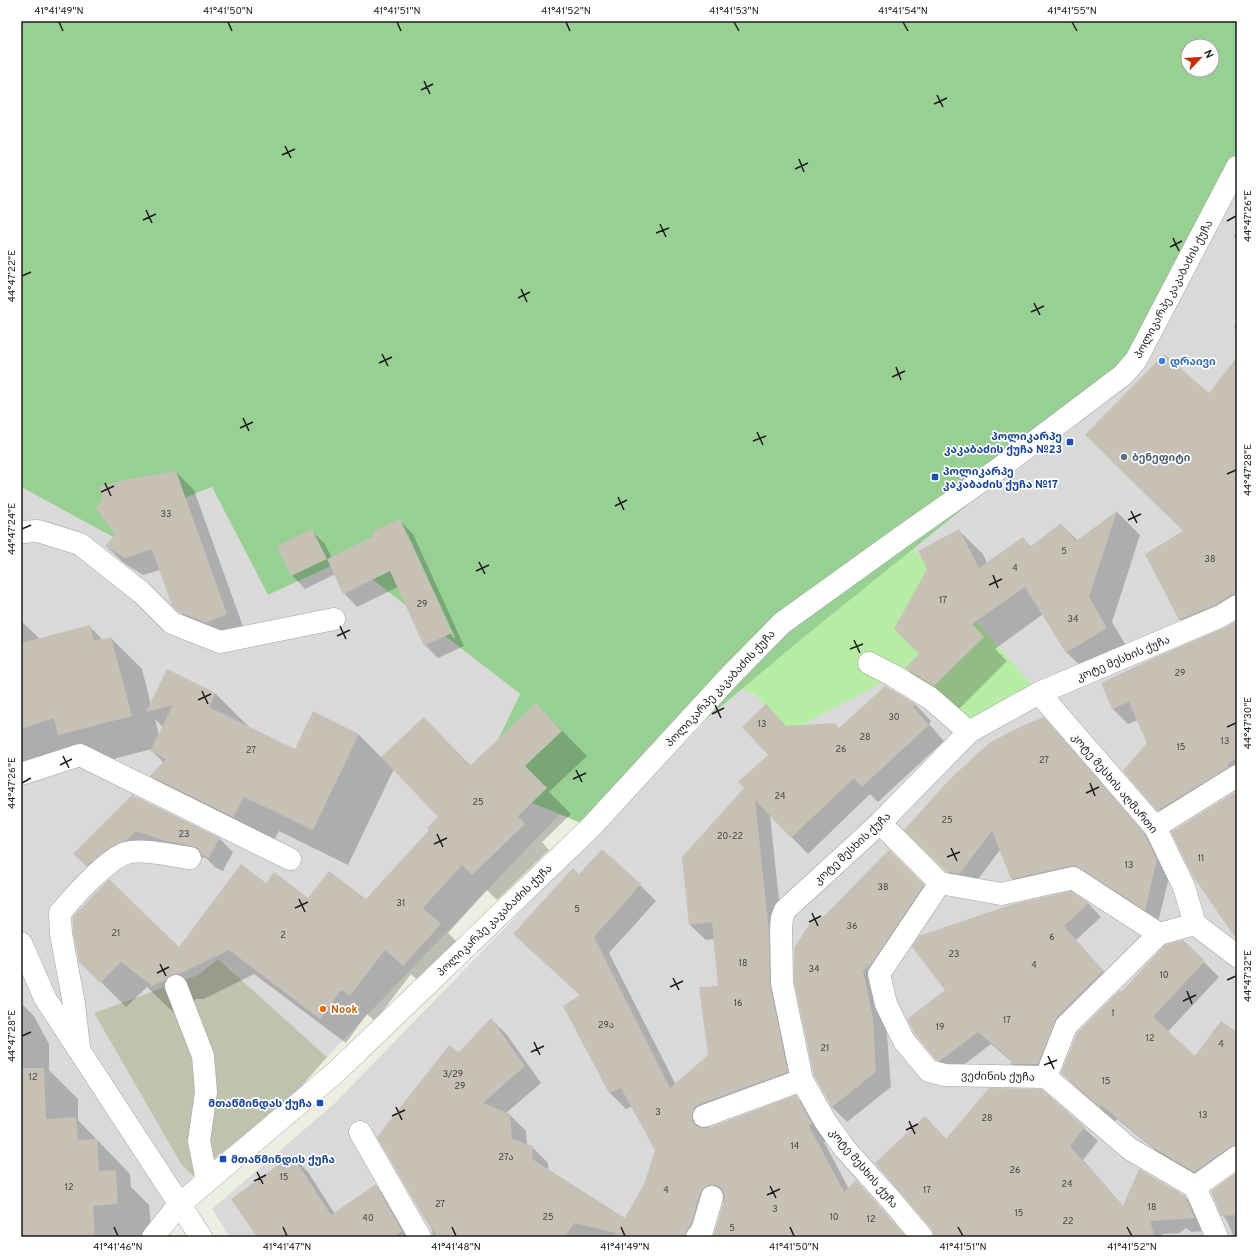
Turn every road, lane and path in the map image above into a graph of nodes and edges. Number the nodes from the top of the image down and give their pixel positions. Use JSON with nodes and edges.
{"nodes":[{"id":1,"x":1237,"y":167,"type":"edge"},
{"id":2,"x":21,"y":532,"type":"edge"},
{"id":3,"x":1237,"y":606,"type":"edge"},
{"id":4,"x":334,"y":619,"type":"dead end"},
{"id":5,"x":869,"y":663,"type":"dead end"},
{"id":6,"x":1039,"y":694,"type":"junction"},
{"id":7,"x":968,"y":732,"type":"junction"},
{"id":8,"x":21,"y":774,"type":"edge"},
{"id":9,"x":1237,"y":776,"type":"edge"},
{"id":10,"x":880,"y":823,"type":"junction"},
{"id":11,"x":1155,"y":827,"type":"junction"},
{"id":12,"x":190,"y":858,"type":"dead end"},
{"id":13,"x":290,"y":859,"type":"dead end"},
{"id":14,"x":940,"y":883,"type":"junction"},
{"id":15,"x":1195,"y":924,"type":"junction"},
{"id":16,"x":1159,"y":934,"type":"junction"},
{"id":17,"x":21,"y":943,"type":"edge"},
{"id":18,"x":1237,"y":956,"type":"edge"},
{"id":19,"x":176,"y":986,"type":"dead end"},
{"id":20,"x":79,"y":1051,"type":"junction"},
{"id":21,"x":1046,"y":1077,"type":"junction"},
{"id":22,"x":802,"y":1080,"type":"junction"},
{"id":23,"x":704,"y":1116,"type":"dead end"},
{"id":24,"x":360,"y":1132,"type":"dead end"},
{"id":25,"x":1237,"y":1157,"type":"edge"},
{"id":26,"x":207,"y":1181,"type":"junction"},
{"id":27,"x":1195,"y":1187,"type":"junction"},
{"id":28,"x":712,"y":1197,"type":"dead end"},
{"id":29,"x":179,"y":1205,"type":"junction"},
{"id":30,"x":153,"y":1237,"type":"edge"},
{"id":31,"x":201,"y":1237,"type":"edge"},
{"id":32,"x":420,"y":1237,"type":"edge"},
{"id":33,"x":697,"y":1237,"type":"edge"},
{"id":34,"x":922,"y":1237,"type":"edge"},
{"id":35,"x":1217,"y":1237,"type":"edge"}],
"edges":[{"from":1,"to":26,"type":"street","name":"პოლიკარპე კაკაბაძის ქუჩა"},
{"from":2,"to":4,"type":"street"},
{"from":3,"to":6,"type":"street","name":"კოტე მესხის ქუჩა"},
{"from":5,"to":7,"type":"street"},
{"from":6,"to":7,"type":"street","name":"კოტე მესხის ქუჩა"},
{"from":6,"to":11,"type":"street","name":"კოტე მესხის აღმართი"},
{"from":7,"to":10,"type":"street","name":"კოტე მესხის ქუჩა"},
{"from":8,"to":13,"type":"street"},
{"from":9,"to":11,"type":"street"},
{"from":10,"to":14,"type":"street"},
{"from":10,"to":22,"type":"street","name":"კოტე მესხის ქუჩა"},
{"from":11,"to":15,"type":"street","name":"კოტე მესხის აღმართი"},
{"from":12,"to":20,"type":"street"},
{"from":14,"to":16,"type":"street"},
{"from":14,"to":21,"type":"street","name":"ვეძინის ქუჩა"},
{"from":15,"to":16,"type":"street"},
{"from":15,"to":18,"type":"street"},
{"from":16,"to":21,"type":"street"},
{"from":17,"to":20,"type":"street"},
{"from":19,"to":26,"type":"street"},
{"from":20,"to":29,"type":"street"},
{"from":21,"to":27,"type":"street","name":"ვეძინის ქუჩა"},
{"from":22,"to":23,"type":"street"},
{"from":22,"to":34,"type":"street","name":"კოტე მესხის ქუჩა"},
{"from":24,"to":32,"type":"street"},
{"from":25,"to":27,"type":"street"},
{"from":26,"to":29,"type":"street","name":"პოლიკარპე კაკაბაძის ქუჩა"},
{"from":27,"to":35,"type":"street"},
{"from":28,"to":33,"type":"street"},
{"from":29,"to":30,"type":"street","name":"პოლიკარპე კაკაბაძის ქუჩა"},
{"from":29,"to":31,"type":"street"}]}
